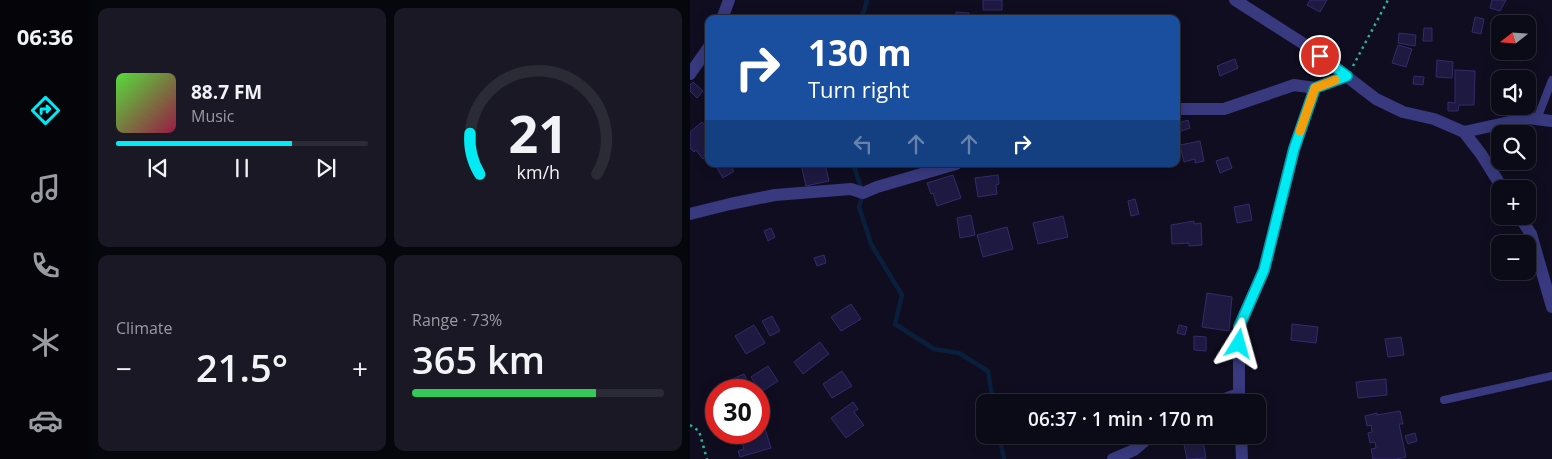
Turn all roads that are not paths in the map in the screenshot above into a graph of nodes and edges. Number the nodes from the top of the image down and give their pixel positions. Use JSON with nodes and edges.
{"nodes":[{"id":1,"x":729,"y":0,"type":"edge"},
{"id":2,"x":1235,"y":0,"type":"edge"},
{"id":3,"x":723,"y":15,"type":"edge"},
{"id":4,"x":705,"y":52,"type":"edge"},
{"id":5,"x":690,"y":74,"type":"edge"},
{"id":6,"x":1347,"y":76,"type":"junction"},
{"id":7,"x":1552,"y":80,"type":"edge"},
{"id":8,"x":1315,"y":88,"type":"junction"},
{"id":9,"x":1180,"y":110,"type":"edge"},
{"id":10,"x":1537,"y":119,"type":"junction"},
{"id":11,"x":1552,"y":121,"type":"edge"},
{"id":12,"x":1464,"y":132,"type":"junction"},
{"id":13,"x":946,"y":167,"type":"edge"},
{"id":14,"x":1497,"y":180,"type":"edge"},
{"id":15,"x":690,"y":214,"type":"edge"},
{"id":16,"x":1525,"y":225,"type":"edge"},
{"id":17,"x":1552,"y":307,"type":"edge"},
{"id":18,"x":1552,"y":376,"type":"edge"},
{"id":19,"x":1239,"y":394,"type":"edge"},
{"id":20,"x":1444,"y":400,"type":"dead end"},
{"id":21,"x":1141,"y":444,"type":"edge"},
{"id":22,"x":1241,"y":444,"type":"edge"},
{"id":23,"x":1113,"y":459,"type":"edge"},
{"id":24,"x":1242,"y":459,"type":"edge"}],
"edges":[{"from":1,"to":3,"type":"street"},
{"from":2,"to":6,"type":"street"},
{"from":4,"to":5,"type":"street"},
{"from":6,"to":8,"type":"street"},
{"from":6,"to":12,"type":"street"},
{"from":7,"to":10,"type":"lane"},
{"from":8,"to":9,"type":"street"},
{"from":8,"to":19,"type":"street"},
{"from":10,"to":11,"type":"street"},
{"from":10,"to":12,"type":"street"},
{"from":12,"to":14,"type":"street"},
{"from":13,"to":15,"type":"street"},
{"from":16,"to":17,"type":"street"},
{"from":18,"to":20,"type":"lane"},
{"from":21,"to":23,"type":"street"},
{"from":22,"to":24,"type":"street"}]}
